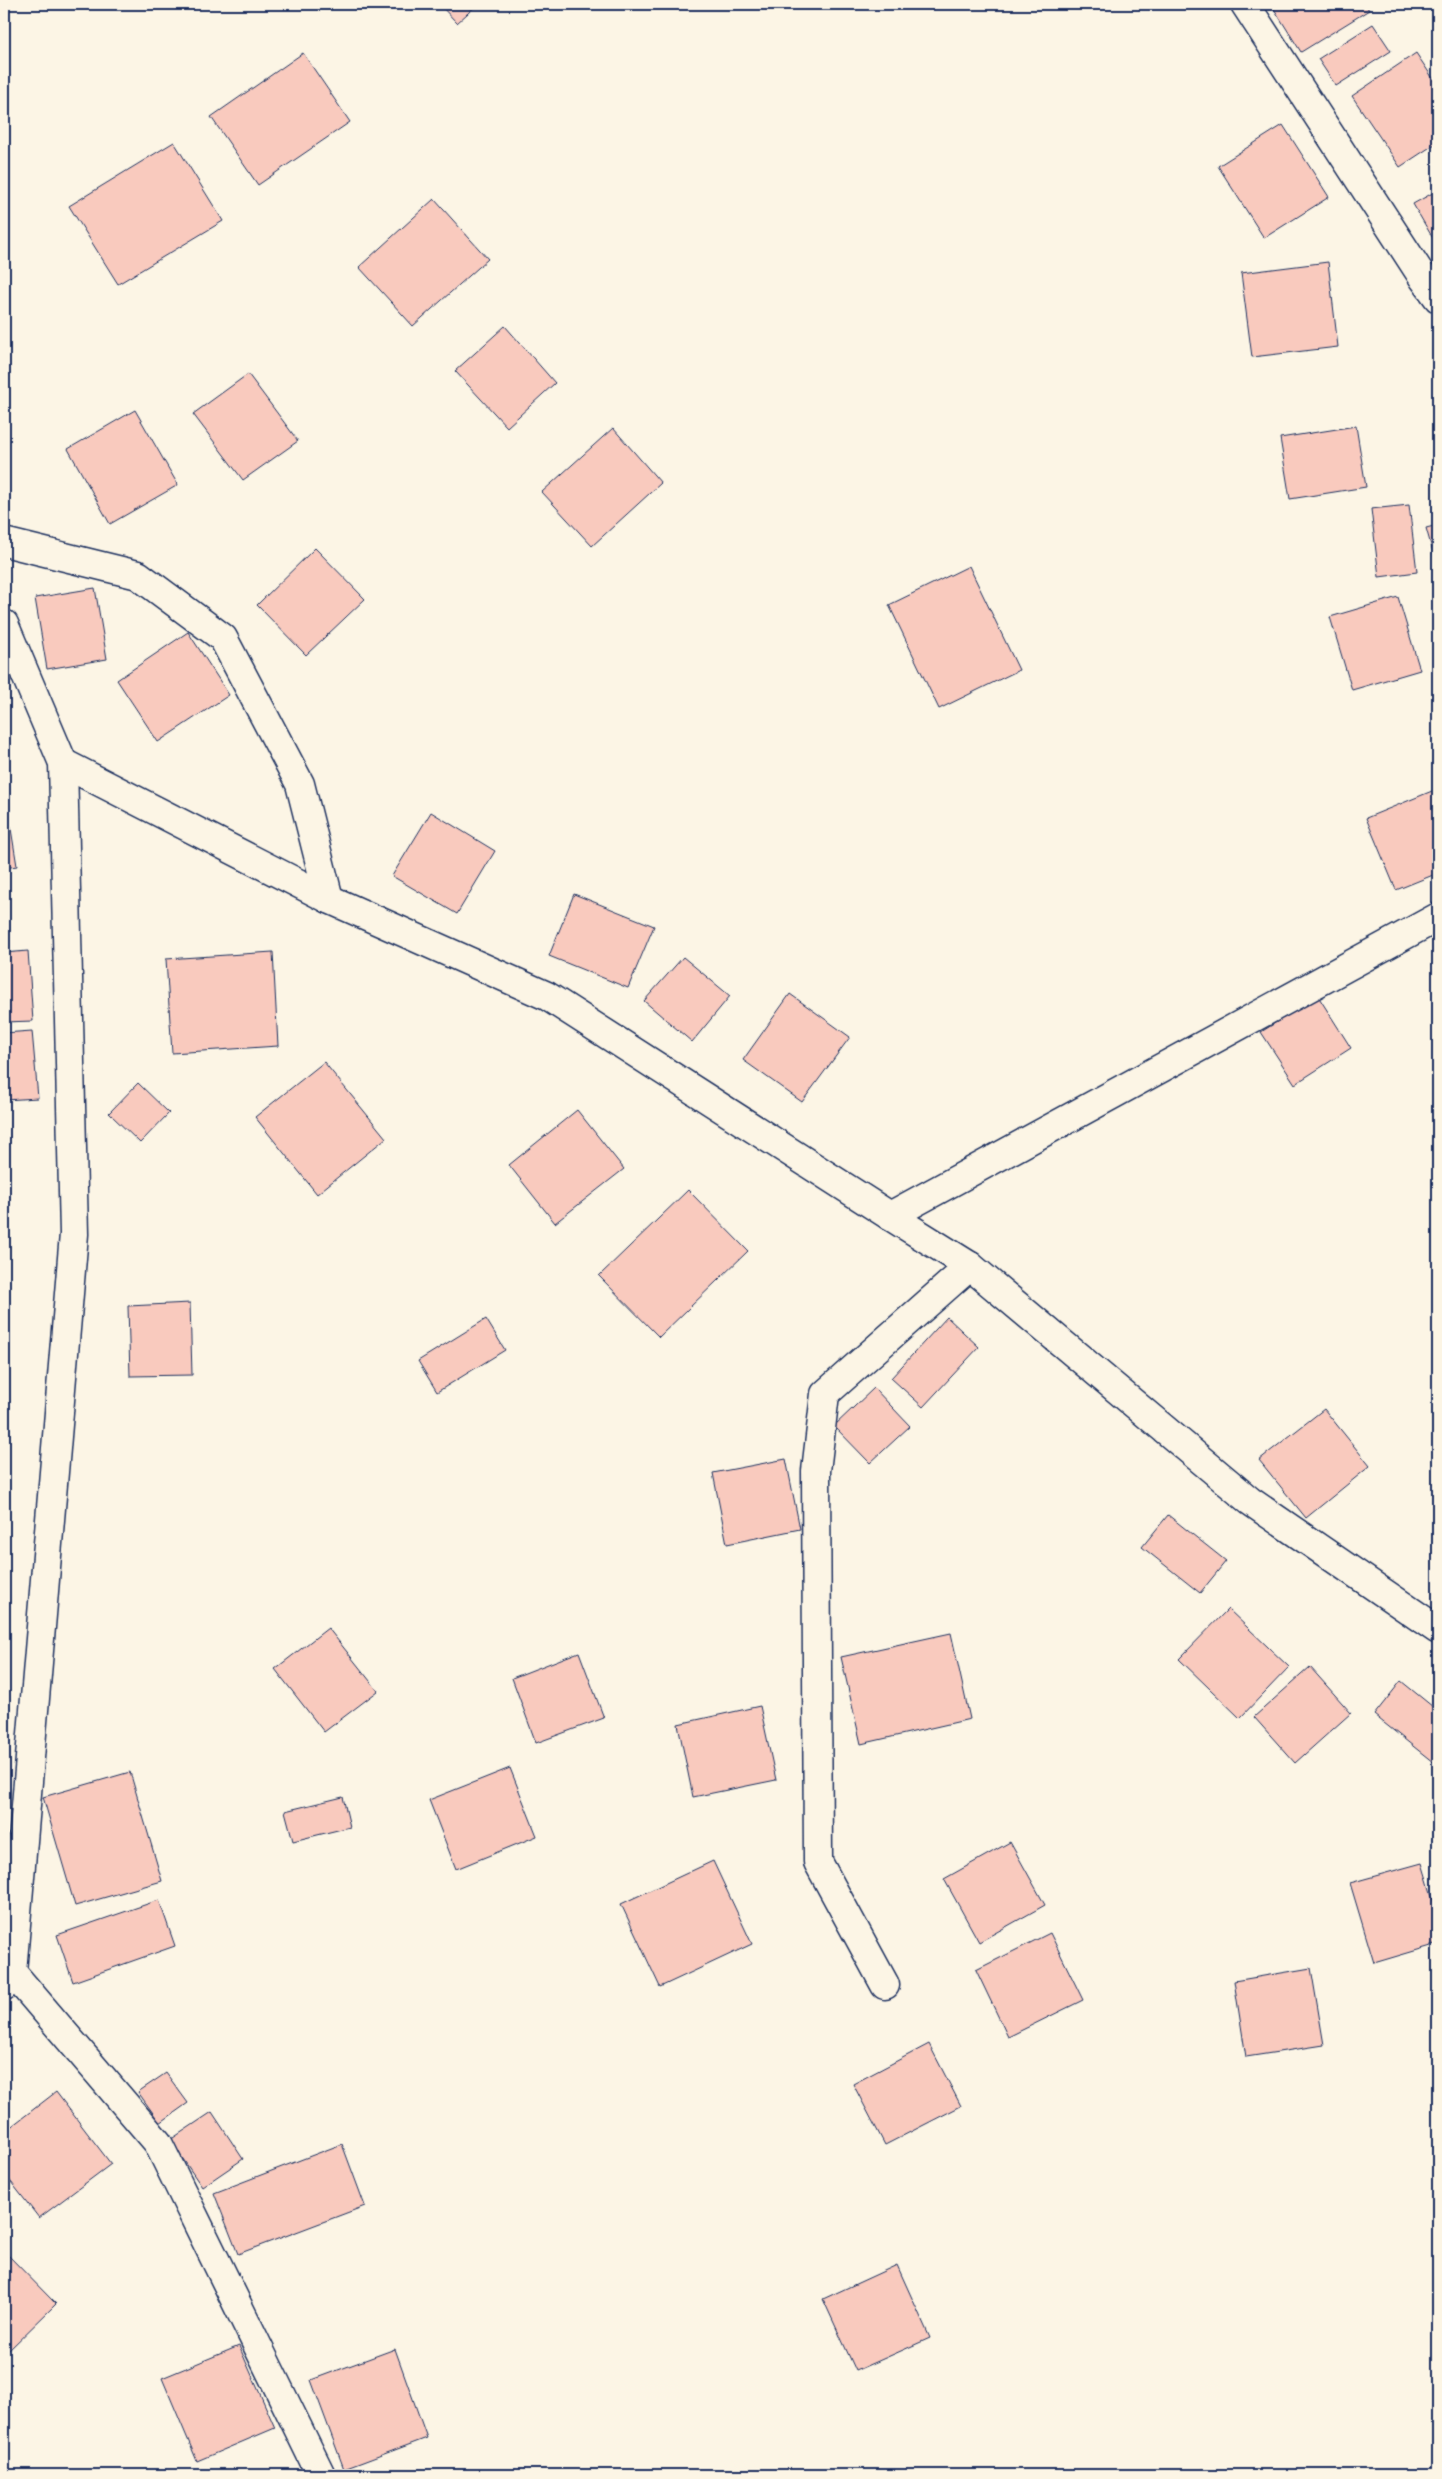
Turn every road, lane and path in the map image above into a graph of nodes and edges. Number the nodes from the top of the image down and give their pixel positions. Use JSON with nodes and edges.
{"nodes":[{"id":1,"x":1245,"y":4,"type":"edge"},
{"id":2,"x":1438,"y":298,"type":"edge"},
{"id":3,"x":4,"y":542,"type":"edge"},
{"id":4,"x":4,"y":624,"type":"edge"},
{"id":5,"x":63,"y":763,"type":"junction"},
{"id":6,"x":329,"y":899,"type":"junction"},
{"id":7,"x":1438,"y":917,"type":"edge"},
{"id":8,"x":890,"y":1216,"type":"junction"},
{"id":9,"x":970,"y":1266,"type":"junction"},
{"id":10,"x":1438,"y":1630,"type":"edge"},
{"id":11,"x":8,"y":1979,"type":"edge"},
{"id":12,"x":885,"y":1985,"type":"dead end"},
{"id":13,"x":321,"y":2475,"type":"edge"}],
"edges":[{"from":1,"to":2,"type":"street"},
{"from":3,"to":6,"type":"street"},
{"from":4,"to":5,"type":"street"},
{"from":5,"to":6,"type":"street"},
{"from":5,"to":11,"type":"street"},
{"from":6,"to":8,"type":"street"},
{"from":7,"to":8,"type":"street"},
{"from":8,"to":9,"type":"street"},
{"from":9,"to":10,"type":"street"},
{"from":9,"to":12,"type":"street"},
{"from":11,"to":13,"type":"street"}]}
